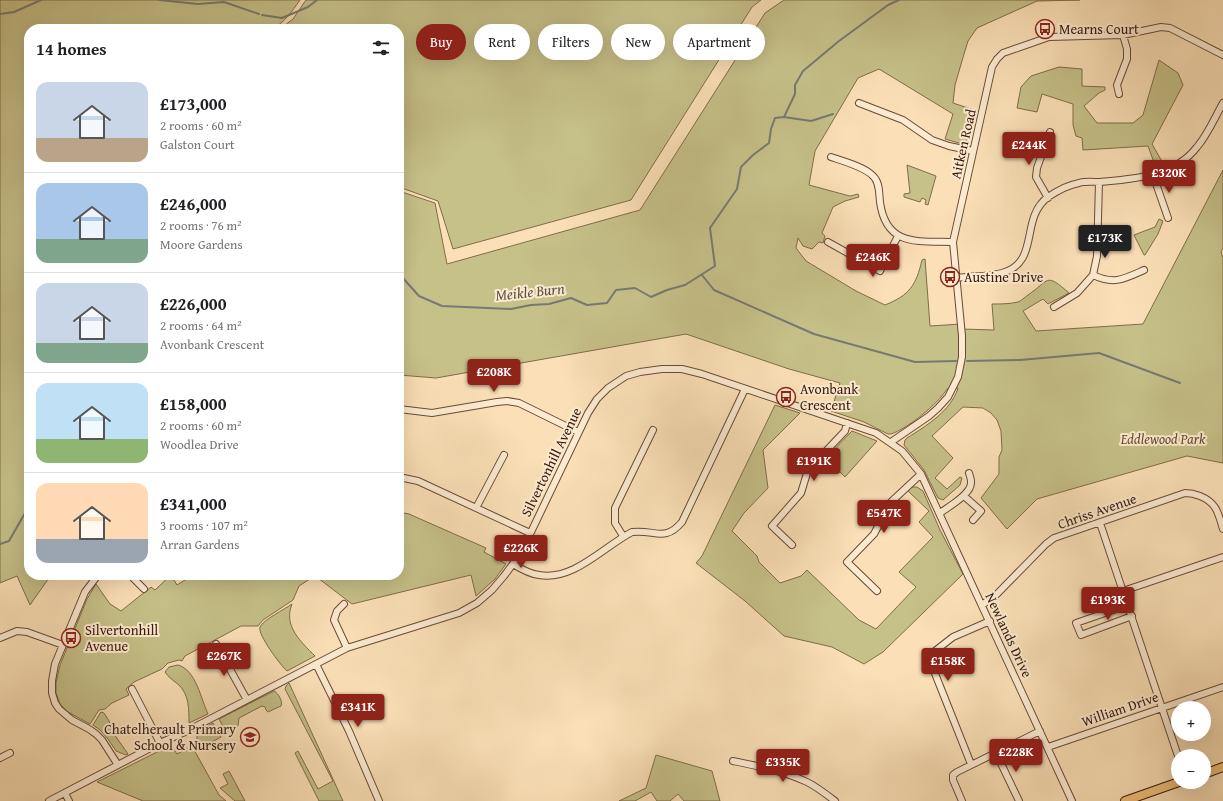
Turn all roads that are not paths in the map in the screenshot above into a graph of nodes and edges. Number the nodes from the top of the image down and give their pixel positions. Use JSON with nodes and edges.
{"nodes":[{"id":1,"x":1123,"y":35,"type":"junction"},
{"id":2,"x":1223,"y":55,"type":"edge"},
{"id":3,"x":1119,"y":94,"type":"dead end"},
{"id":4,"x":859,"y":102,"type":"dead end"},
{"id":5,"x":1223,"y":103,"type":"edge"},
{"id":6,"x":1050,"y":132,"type":"dead end"},
{"id":7,"x":974,"y":151,"type":"junction"},
{"id":8,"x":831,"y":157,"type":"dead end"},
{"id":9,"x":1153,"y":176,"type":"junction"},
{"id":10,"x":1099,"y":182,"type":"junction"},
{"id":11,"x":1048,"y":198,"type":"junction"},
{"id":12,"x":1168,"y":218,"type":"dead end"},
{"id":13,"x":898,"y":236,"type":"junction"},
{"id":14,"x":828,"y":242,"type":"dead end"},
{"id":15,"x":953,"y":242,"type":"junction"},
{"id":16,"x":1144,"y":270,"type":"dead end"},
{"id":17,"x":1093,"y":275,"type":"junction"},
{"id":18,"x":957,"y":278,"type":"junction"},
{"id":19,"x":1054,"y":307,"type":"dead end"},
{"id":20,"x":745,"y":388,"type":"junction"},
{"id":21,"x":404,"y":410,"type":"edge"},
{"id":22,"x":847,"y":423,"type":"junction"},
{"id":23,"x":653,"y":430,"type":"dead end"},
{"id":24,"x":578,"y":432,"type":"junction"},
{"id":25,"x":891,"y":442,"type":"junction"},
{"id":26,"x":504,"y":455,"type":"dead end"},
{"id":27,"x":969,"y":473,"type":"dead end"},
{"id":28,"x":923,"y":477,"type":"junction"},
{"id":29,"x":404,"y":478,"type":"edge"},
{"id":30,"x":964,"y":496,"type":"junction"},
{"id":31,"x":476,"y":508,"type":"junction"},
{"id":32,"x":940,"y":513,"type":"junction"},
{"id":33,"x":973,"y":520,"type":"dead end"},
{"id":34,"x":1100,"y":523,"type":"junction"},
{"id":35,"x":1223,"y":529,"type":"edge"},
{"id":36,"x":530,"y":533,"type":"junction"},
{"id":37,"x":623,"y":536,"type":"junction"},
{"id":38,"x":792,"y":545,"type":"dead end"},
{"id":39,"x":1223,"y":557,"type":"edge"},
{"id":40,"x":513,"y":564,"type":"junction"},
{"id":41,"x":94,"y":580,"type":"edge"},
{"id":42,"x":135,"y":580,"type":"edge"},
{"id":43,"x":144,"y":589,"type":"dead end"},
{"id":44,"x":877,"y":591,"type":"dead end"},
{"id":45,"x":1123,"y":591,"type":"junction"},
{"id":46,"x":344,"y":604,"type":"dead end"},
{"id":47,"x":982,"y":604,"type":"junction"},
{"id":48,"x":1128,"y":604,"type":"junction"},
{"id":49,"x":1132,"y":616,"type":"junction"},
{"id":50,"x":990,"y":621,"type":"junction"},
{"id":51,"x":0,"y":638,"type":"edge"},
{"id":52,"x":216,"y":644,"type":"dead end"},
{"id":53,"x":63,"y":645,"type":"junction"},
{"id":54,"x":347,"y":648,"type":"junction"},
{"id":55,"x":316,"y":664,"type":"junction"},
{"id":56,"x":1223,"y":687,"type":"edge"},
{"id":57,"x":132,"y":689,"type":"dead end"},
{"id":58,"x":247,"y":700,"type":"junction"},
{"id":59,"x":1163,"y":707,"type":"junction"},
{"id":60,"x":1040,"y":731,"type":"junction"},
{"id":61,"x":160,"y":743,"type":"junction"},
{"id":62,"x":1048,"y":747,"type":"junction"},
{"id":63,"x":1176,"y":749,"type":"edge"},
{"id":64,"x":10,"y":753,"type":"dead end"},
{"id":65,"x":996,"y":753,"type":"junction"},
{"id":66,"x":0,"y":758,"type":"edge"},
{"id":67,"x":733,"y":761,"type":"dead end"},
{"id":68,"x":971,"y":764,"type":"junction"},
{"id":69,"x":118,"y":765,"type":"junction"},
{"id":70,"x":1223,"y":767,"type":"edge"},
{"id":71,"x":1211,"y":771,"type":"edge"},
{"id":72,"x":1171,"y":786,"type":"edge"},
{"id":73,"x":65,"y":793,"type":"junction"},
{"id":74,"x":1143,"y":798,"type":"edge"},
{"id":75,"x":49,"y":801,"type":"edge"},
{"id":76,"x":69,"y":801,"type":"edge"},
{"id":77,"x":379,"y":801,"type":"edge"},
{"id":78,"x":835,"y":801,"type":"edge"},
{"id":79,"x":962,"y":801,"type":"edge"},
{"id":80,"x":1019,"y":801,"type":"edge"},
{"id":81,"x":1072,"y":801,"type":"edge"},
{"id":82,"x":1125,"y":801,"type":"edge"}],
"edges":[{"from":1,"to":2,"type":"street","name":"Aitken Road"},
{"from":1,"to":3,"type":"street"},
{"from":1,"to":7,"type":"street","name":"Aitken Road"},
{"from":4,"to":7,"type":"street"},
{"from":5,"to":9,"type":"street"},
{"from":6,"to":11,"type":"street"},
{"from":7,"to":15,"type":"street","name":"Aitken Road"},
{"from":8,"to":13,"type":"street"},
{"from":9,"to":10,"type":"street"},
{"from":9,"to":12,"type":"street"},
{"from":10,"to":11,"type":"street"},
{"from":10,"to":17,"type":"street"},
{"from":11,"to":18,"type":"street"},
{"from":13,"to":14,"type":"street"},
{"from":13,"to":15,"type":"street"},
{"from":15,"to":18,"type":"street","name":"Aitken Road"},
{"from":16,"to":17,"type":"street"},
{"from":17,"to":19,"type":"street"},
{"from":18,"to":25,"type":"street","name":"Aitken Road"},
{"from":20,"to":22,"type":"street","name":"Silvertonhill Avenue"},
{"from":20,"to":24,"type":"street","name":"Silvertonhill Avenue"},
{"from":20,"to":37,"type":"street"},
{"from":21,"to":24,"type":"street"},
{"from":22,"to":25,"type":"street","name":"Silvertonhill Avenue"},
{"from":22,"to":38,"type":"street"},
{"from":23,"to":37,"type":"street"},
{"from":24,"to":36,"type":"street","name":"Silvertonhill Avenue"},
{"from":25,"to":28,"type":"street","name":"Silvertonhill Avenue"},
{"from":26,"to":31,"type":"street"},
{"from":27,"to":30,"type":"street"},
{"from":28,"to":32,"type":"street","name":"Newlands Drive"},
{"from":28,"to":44,"type":"street"},
{"from":29,"to":31,"type":"street"},
{"from":30,"to":32,"type":"street"},
{"from":30,"to":33,"type":"street"},
{"from":31,"to":36,"type":"street"},
{"from":32,"to":47,"type":"street","name":"Newlands Drive"},
{"from":34,"to":35,"type":"street","name":"Chriss Avenue"},
{"from":34,"to":45,"type":"street"},
{"from":34,"to":47,"type":"street","name":"Chriss Avenue"},
{"from":36,"to":40,"type":"street","name":"Silvertonhill Avenue"},
{"from":37,"to":40,"type":"street"},
{"from":39,"to":45,"type":"street"},
{"from":40,"to":54,"type":"street","name":"Silvertonhill Avenue"},
{"from":41,"to":53,"type":"street"},
{"from":42,"to":43,"type":"street"},
{"from":45,"to":48,"type":"street"},
{"from":46,"to":54,"type":"street"},
{"from":47,"to":50,"type":"street","name":"Newlands Drive"},
{"from":48,"to":49,"type":"street"},
{"from":48,"to":49,"type":"street"},
{"from":49,"to":59,"type":"street"},
{"from":50,"to":60,"type":"street","name":"Newlands Drive"},
{"from":50,"to":68,"type":"street"},
{"from":51,"to":53,"type":"street"},
{"from":52,"to":58,"type":"street"},
{"from":53,"to":69,"type":"street"},
{"from":54,"to":55,"type":"street","name":"Silvertonhill Avenue"},
{"from":55,"to":58,"type":"street","name":"Silvertonhill Avenue"},
{"from":55,"to":77,"type":"street"},
{"from":56,"to":59,"type":"street","name":"William Drive"},
{"from":57,"to":61,"type":"street"},
{"from":58,"to":61,"type":"street","name":"Silvertonhill Avenue"},
{"from":59,"to":62,"type":"street","name":"William Drive"},
{"from":59,"to":63,"type":"street"},
{"from":60,"to":62,"type":"street","name":"Newlands Drive"},
{"from":60,"to":65,"type":"street"},
{"from":61,"to":69,"type":"street","name":"Silvertonhill Avenue"},
{"from":62,"to":81,"type":"street","name":"Newlands Drive"},
{"from":64,"to":66,"type":"street"},
{"from":65,"to":68,"type":"street"},
{"from":65,"to":80,"type":"street"},
{"from":67,"to":78,"type":"street"},
{"from":68,"to":79,"type":"street"},
{"from":69,"to":73,"type":"street","name":"Silvertonhill Avenue"},
{"from":70,"to":71,"type":"main road"},
{"from":72,"to":74,"type":"main road"},
{"from":73,"to":75,"type":"street","name":"Silvertonhill Avenue"},
{"from":73,"to":76,"type":"street"},
{"from":74,"to":82,"type":"main road"}]}
